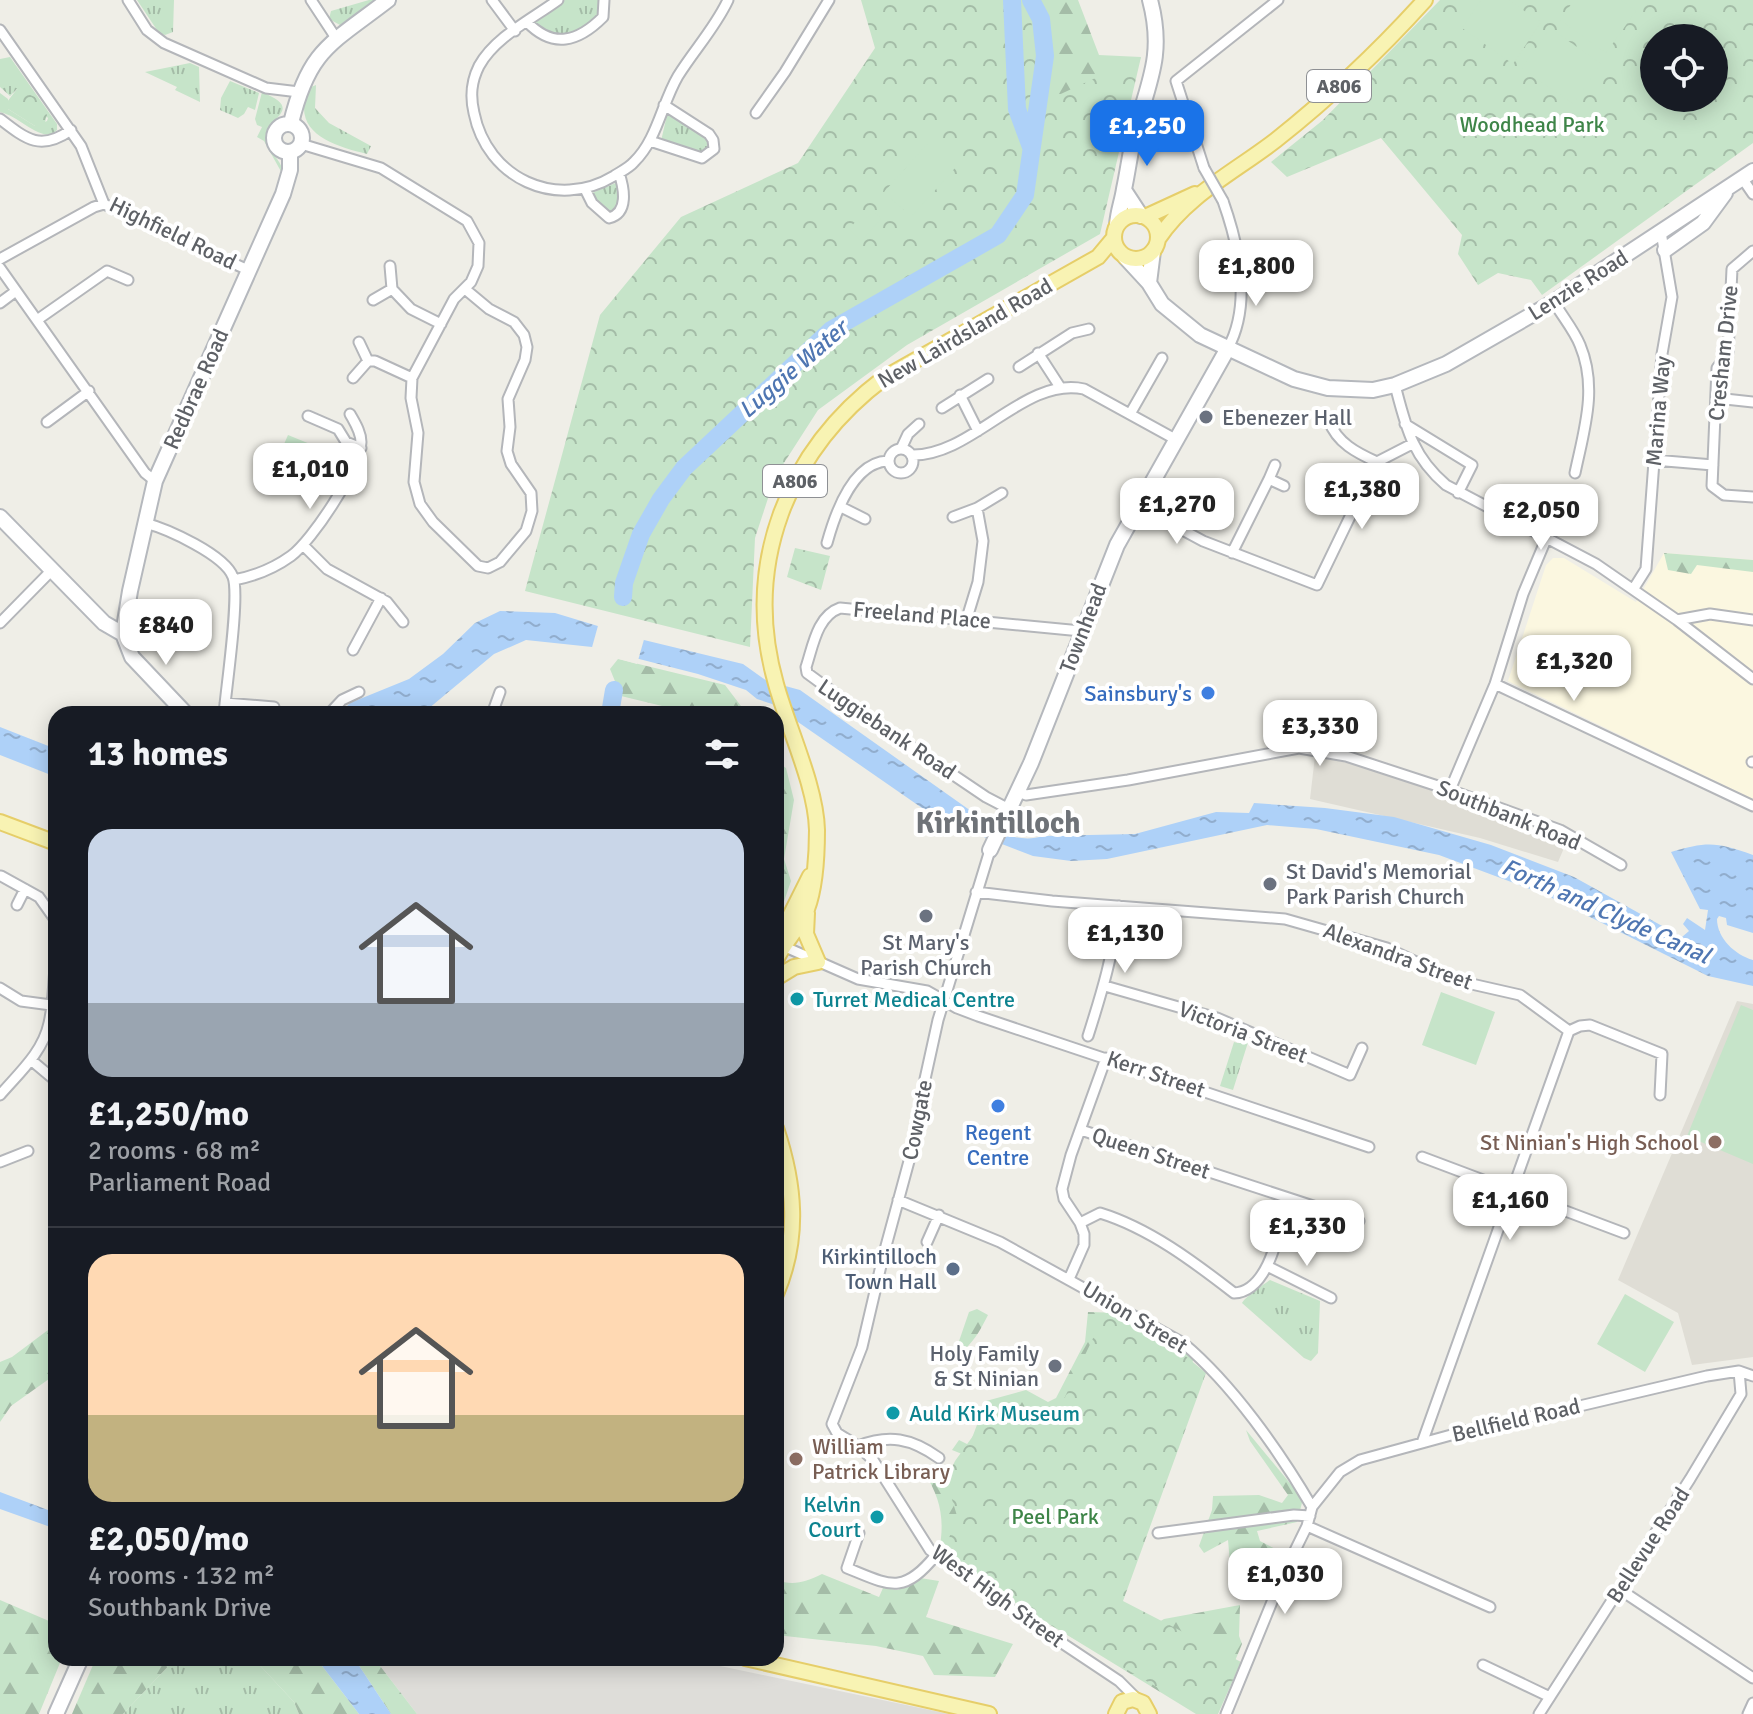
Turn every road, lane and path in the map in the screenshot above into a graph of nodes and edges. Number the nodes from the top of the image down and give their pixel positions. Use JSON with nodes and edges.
{"nodes":[{"id":1,"x":128,"y":0,"type":"edge"},
{"id":2,"x":311,"y":0,"type":"edge"},
{"id":3,"x":388,"y":0,"type":"edge"},
{"id":4,"x":492,"y":0,"type":"edge"},
{"id":5,"x":558,"y":0,"type":"edge"},
{"id":6,"x":604,"y":0,"type":"edge"},
{"id":7,"x":728,"y":0,"type":"edge"},
{"id":8,"x":829,"y":0,"type":"edge"},
{"id":9,"x":1150,"y":0,"type":"edge"},
{"id":10,"x":1278,"y":0,"type":"edge"},
{"id":11,"x":1425,"y":0,"type":"edge"},
{"id":12,"x":527,"y":22,"type":"junction"},
{"id":13,"x":0,"y":30,"type":"edge"},
{"id":14,"x":515,"y":31,"type":"junction"},
{"id":15,"x":336,"y":38,"type":"junction"},
{"id":16,"x":299,"y":92,"type":"junction"},
{"id":17,"x":664,"y":105,"type":"junction"},
{"id":18,"x":756,"y":113,"type":"dead end"},
{"id":19,"x":0,"y":119,"type":"edge"},
{"id":20,"x":291,"y":123,"type":"junction"},
{"id":21,"x":71,"y":130,"type":"junction"},
{"id":22,"x":650,"y":141,"type":"junction"},
{"id":23,"x":296,"y":148,"type":"junction"},
{"id":24,"x":619,"y":173,"type":"junction"},
{"id":25,"x":1742,"y":178,"type":"edge"},
{"id":26,"x":585,"y":189,"type":"junction"},
{"id":27,"x":1124,"y":190,"type":"junction"},
{"id":28,"x":1205,"y":190,"type":"junction"},
{"id":29,"x":1753,"y":194,"type":"edge"},
{"id":30,"x":104,"y":204,"type":"junction"},
{"id":31,"x":1143,"y":216,"type":"junction"},
{"id":32,"x":1115,"y":232,"type":"junction"},
{"id":33,"x":1661,"y":232,"type":"junction"},
{"id":34,"x":1155,"y":245,"type":"junction"},
{"id":35,"x":1665,"y":250,"type":"junction"},
{"id":36,"x":1753,"y":251,"type":"edge"},
{"id":37,"x":1124,"y":256,"type":"junction"},
{"id":38,"x":1098,"y":257,"type":"junction"},
{"id":39,"x":0,"y":259,"type":"edge"},
{"id":40,"x":390,"y":266,"type":"dead end"},
{"id":41,"x":0,"y":268,"type":"edge"},
{"id":42,"x":248,"y":270,"type":"junction"},
{"id":43,"x":128,"y":280,"type":"dead end"},
{"id":44,"x":1149,"y":283,"type":"junction"},
{"id":45,"x":392,"y":289,"type":"junction"},
{"id":46,"x":465,"y":289,"type":"junction"},
{"id":47,"x":16,"y":291,"type":"junction"},
{"id":48,"x":373,"y":300,"type":"dead end"},
{"id":49,"x":1554,"y":302,"type":"junction"},
{"id":50,"x":0,"y":303,"type":"edge"},
{"id":51,"x":37,"y":320,"type":"junction"},
{"id":52,"x":441,"y":324,"type":"junction"},
{"id":53,"x":1089,"y":329,"type":"dead end"},
{"id":54,"x":359,"y":342,"type":"dead end"},
{"id":55,"x":1228,"y":348,"type":"junction"},
{"id":56,"x":1038,"y":353,"type":"junction"},
{"id":57,"x":1162,"y":358,"type":"dead end"},
{"id":58,"x":368,"y":361,"type":"junction"},
{"id":59,"x":1019,"y":367,"type":"dead end"},
{"id":60,"x":353,"y":378,"type":"dead end"},
{"id":61,"x":412,"y":378,"type":"junction"},
{"id":62,"x":988,"y":379,"type":"dead end"},
{"id":63,"x":1395,"y":385,"type":"junction"},
{"id":64,"x":1060,"y":387,"type":"junction"},
{"id":65,"x":89,"y":391,"type":"junction"},
{"id":66,"x":960,"y":395,"type":"junction"},
{"id":67,"x":1716,"y":398,"type":"junction"},
{"id":68,"x":1753,"y":402,"type":"edge"},
{"id":69,"x":942,"y":408,"type":"dead end"},
{"id":70,"x":350,"y":414,"type":"dead end"},
{"id":71,"x":1130,"y":414,"type":"junction"},
{"id":72,"x":308,"y":416,"type":"dead end"},
{"id":73,"x":1329,"y":421,"type":"dead end"},
{"id":74,"x":47,"y":422,"type":"dead end"},
{"id":75,"x":919,"y":424,"type":"dead end"},
{"id":76,"x":1405,"y":424,"type":"junction"},
{"id":77,"x":978,"y":431,"type":"junction"},
{"id":78,"x":1175,"y":439,"type":"junction"},
{"id":79,"x":1412,"y":444,"type":"junction"},
{"id":80,"x":361,"y":448,"type":"junction"},
{"id":81,"x":901,"y":449,"type":"junction"},
{"id":82,"x":911,"y":455,"type":"junction"},
{"id":83,"x":1654,"y":460,"type":"junction"},
{"id":84,"x":888,"y":461,"type":"junction"},
{"id":85,"x":1377,"y":462,"type":"junction"},
{"id":86,"x":1275,"y":465,"type":"dead end"},
{"id":87,"x":1713,"y":465,"type":"junction"},
{"id":88,"x":1575,"y":473,"type":"dead end"},
{"id":89,"x":1269,"y":479,"type":"junction"},
{"id":90,"x":155,"y":481,"type":"junction"},
{"id":91,"x":1284,"y":486,"type":"dead end"},
{"id":92,"x":1002,"y":493,"type":"dead end"},
{"id":93,"x":1458,"y":493,"type":"junction"},
{"id":94,"x":1753,"y":497,"type":"edge"},
{"id":95,"x":1138,"y":506,"type":"junction"},
{"id":96,"x":841,"y":507,"type":"junction"},
{"id":97,"x":977,"y":508,"type":"junction"},
{"id":98,"x":0,"y":517,"type":"edge"},
{"id":99,"x":953,"y":517,"type":"dead end"},
{"id":100,"x":865,"y":519,"type":"dead end"},
{"id":101,"x":145,"y":523,"type":"junction"},
{"id":102,"x":1547,"y":537,"type":"junction"},
{"id":103,"x":827,"y":543,"type":"dead end"},
{"id":104,"x":304,"y":546,"type":"junction"},
{"id":105,"x":1232,"y":553,"type":"junction"},
{"id":106,"x":52,"y":570,"type":"junction"},
{"id":107,"x":234,"y":580,"type":"junction"},
{"id":108,"x":1634,"y":588,"type":"junction"},
{"id":109,"x":381,"y":598,"type":"junction"},
{"id":110,"x":967,"y":618,"type":"junction"},
{"id":111,"x":1677,"y":620,"type":"junction"},
{"id":112,"x":1753,"y":620,"type":"edge"},
{"id":113,"x":403,"y":622,"type":"dead end"},
{"id":114,"x":0,"y":623,"type":"edge"},
{"id":115,"x":1081,"y":631,"type":"junction"},
{"id":116,"x":123,"y":634,"type":"junction"},
{"id":117,"x":353,"y":650,"type":"dead end"},
{"id":118,"x":807,"y":673,"type":"joint"},
{"id":119,"x":1753,"y":679,"type":"edge"},
{"id":120,"x":1495,"y":684,"type":"junction"},
{"id":121,"x":359,"y":692,"type":"dead end"},
{"id":122,"x":500,"y":692,"type":"dead end"},
{"id":123,"x":178,"y":706,"type":"edge"},
{"id":124,"x":224,"y":706,"type":"edge"},
{"id":125,"x":336,"y":706,"type":"edge"},
{"id":126,"x":495,"y":706,"type":"edge"},
{"id":127,"x":783,"y":706,"type":"edge"},
{"id":128,"x":784,"y":709,"type":"edge"},
{"id":129,"x":1450,"y":790,"type":"junction"},
{"id":130,"x":1018,"y":792,"type":"junction"},
{"id":131,"x":1753,"y":806,"type":"edge"},
{"id":132,"x":1007,"y":812,"type":"junction"},
{"id":133,"x":0,"y":822,"type":"edge"},
{"id":134,"x":48,"y":840,"type":"edge"},
{"id":135,"x":990,"y":850,"type":"joint"},
{"id":136,"x":1621,"y":865,"type":"dead end"},
{"id":137,"x":813,"y":871,"type":"junction"},
{"id":138,"x":1,"y":876,"type":"edge"},
{"id":139,"x":25,"y":889,"type":"junction"},
{"id":140,"x":976,"y":892,"type":"junction"},
{"id":141,"x":17,"y":905,"type":"dead end"},
{"id":142,"x":1119,"y":906,"type":"junction"},
{"id":143,"x":48,"y":908,"type":"edge"},
{"id":144,"x":807,"y":909,"type":"junction"},
{"id":145,"x":784,"y":928,"type":"edge"},
{"id":146,"x":784,"y":945,"type":"edge"},
{"id":147,"x":784,"y":946,"type":"edge"},
{"id":148,"x":818,"y":962,"type":"junction"},
{"id":149,"x":784,"y":973,"type":"edge"},
{"id":150,"x":1105,"y":986,"type":"junction"},
{"id":151,"x":0,"y":988,"type":"edge"},
{"id":152,"x":944,"y":1000,"type":"junction"},
{"id":153,"x":48,"y":1005,"type":"edge"},
{"id":154,"x":48,"y":1024,"type":"edge"},
{"id":155,"x":1569,"y":1031,"type":"junction"},
{"id":156,"x":1088,"y":1036,"type":"dead end"},
{"id":157,"x":1362,"y":1048,"type":"dead end"},
{"id":158,"x":1106,"y":1058,"type":"junction"},
{"id":159,"x":31,"y":1060,"type":"junction"},
{"id":160,"x":48,"y":1074,"type":"edge"},
{"id":161,"x":2,"y":1090,"type":"edge"},
{"id":162,"x":1660,"y":1095,"type":"dead end"},
{"id":163,"x":1081,"y":1130,"type":"junction"},
{"id":164,"x":1369,"y":1147,"type":"dead end"},
{"id":165,"x":28,"y":1151,"type":"dead end"},
{"id":166,"x":1422,"y":1157,"type":"dead end"},
{"id":167,"x":0,"y":1162,"type":"edge"},
{"id":168,"x":784,"y":1162,"type":"edge"},
{"id":169,"x":1511,"y":1190,"type":"junction"},
{"id":170,"x":1288,"y":1198,"type":"junction"},
{"id":171,"x":898,"y":1200,"type":"junction"},
{"id":172,"x":939,"y":1215,"type":"junction"},
{"id":173,"x":1359,"y":1221,"type":"dead end"},
{"id":174,"x":1080,"y":1223,"type":"junction"},
{"id":175,"x":1624,"y":1233,"type":"dead end"},
{"id":176,"x":927,"y":1242,"type":"dead end"},
{"id":177,"x":1267,"y":1266,"type":"junction"},
{"id":178,"x":784,"y":1273,"type":"edge"},
{"id":179,"x":1069,"y":1279,"type":"junction"},
{"id":180,"x":1331,"y":1298,"type":"dead end"},
{"id":181,"x":1739,"y":1371,"type":"junction"},
{"id":182,"x":1753,"y":1376,"type":"edge"},
{"id":183,"x":832,"y":1424,"type":"joint"},
{"id":184,"x":1422,"y":1443,"type":"junction"},
{"id":185,"x":858,"y":1446,"type":"junction"},
{"id":186,"x":939,"y":1458,"type":"dead end"},
{"id":187,"x":1310,"y":1516,"type":"junction"},
{"id":188,"x":859,"y":1533,"type":"dead end"},
{"id":189,"x":1158,"y":1533,"type":"dead end"},
{"id":190,"x":936,"y":1555,"type":"junction"},
{"id":191,"x":1619,"y":1589,"type":"junction"},
{"id":192,"x":1490,"y":1607,"type":"dead end"},
{"id":193,"x":1483,"y":1665,"type":"dead end"},
{"id":194,"x":77,"y":1666,"type":"edge"},
{"id":195,"x":779,"y":1666,"type":"edge"},
{"id":196,"x":1753,"y":1678,"type":"edge"},
{"id":197,"x":1119,"y":1681,"type":"junction"},
{"id":198,"x":1550,"y":1697,"type":"junction"},
{"id":199,"x":1753,"y":1703,"type":"edge"},
{"id":200,"x":1138,"y":1709,"type":"edge"},
{"id":201,"x":973,"y":1712,"type":"edge"},
{"id":202,"x":56,"y":1714,"type":"edge"},
{"id":203,"x":989,"y":1714,"type":"edge"},
{"id":204,"x":1226,"y":1714,"type":"edge"},
{"id":205,"x":1539,"y":1714,"type":"edge"},
{"id":206,"x":1748,"y":1714,"type":"edge"}],
"edges":[{"from":1,"to":16,"type":"street"},
{"from":2,"to":15,"type":"street"},
{"from":3,"to":15,"type":"street"},
{"from":4,"to":14,"type":"street"},
{"from":5,"to":12,"type":"street"},
{"from":6,"to":12,"type":"street"},
{"from":7,"to":17,"type":"street"},
{"from":8,"to":18,"type":"street"},
{"from":9,"to":27,"type":"street"},
{"from":10,"to":55,"type":"street","bridge":true},
{"from":11,"to":28,"type":"main road","number":"A806"},
{"from":12,"to":14,"type":"street"},
{"from":13,"to":21,"type":"street","name":"Highfield Road"},
{"from":14,"to":26,"type":"street"},
{"from":15,"to":16,"type":"street"},
{"from":16,"to":20,"type":"street"},
{"from":17,"to":22,"type":"street"},
{"from":17,"to":22,"type":"street"},
{"from":19,"to":21,"type":"street"},
{"from":20,"to":23,"type":"street"},
{"from":20,"to":23,"type":"street"},
{"from":21,"to":30,"type":"street","name":"Highfield Road"},
{"from":22,"to":24,"type":"street"},
{"from":23,"to":42,"type":"street","name":"Redbrae Road"},
{"from":23,"to":46,"type":"street"},
{"from":24,"to":26,"type":"street"},
{"from":24,"to":26,"type":"street"},
{"from":25,"to":29,"type":"street"},
{"from":25,"to":33,"type":"street","name":"Lenzie Road"},
{"from":25,"to":35,"type":"street"},
{"from":27,"to":31,"type":"street"},
{"from":27,"to":32,"type":"street"},
{"from":28,"to":31,"type":"main road","number":"A806"},
{"from":28,"to":34,"type":"main road","number":"A806"},
{"from":30,"to":39,"type":"street"},
{"from":30,"to":42,"type":"street","name":"Highfield Road"},
{"from":31,"to":32,"type":"main road"},
{"from":31,"to":34,"type":"main road"},
{"from":32,"to":37,"type":"main road"},
{"from":32,"to":38,"type":"main road","name":"New Lairdsland Road","number":"A806"},
{"from":33,"to":35,"type":"street","name":"Marina Way"},
{"from":33,"to":49,"type":"street","name":"Lenzie Road"},
{"from":34,"to":37,"type":"main road"},
{"from":34,"to":44,"type":"street"},
{"from":35,"to":83,"type":"street","name":"Marina Way"},
{"from":36,"to":67,"type":"street","name":"Cresham Drive"},
{"from":37,"to":38,"type":"main road","name":"New Lairdsland Road","number":"A806"},
{"from":37,"to":44,"type":"street"},
{"from":38,"to":127,"type":"main road","name":"New Lairdsland Road","number":"A806"},
{"from":40,"to":45,"type":"street"},
{"from":41,"to":47,"type":"street"},
{"from":42,"to":90,"type":"street","name":"Redbrae Road"},
{"from":43,"to":51,"type":"street"},
{"from":44,"to":55,"type":"street"},
{"from":45,"to":48,"type":"street"},
{"from":45,"to":52,"type":"street"},
{"from":46,"to":52,"type":"street"},
{"from":46,"to":61,"type":"street"},
{"from":47,"to":50,"type":"street"},
{"from":47,"to":51,"type":"street"},
{"from":49,"to":63,"type":"street","name":"Lenzie Road"},
{"from":49,"to":88,"type":"street"},
{"from":51,"to":65,"type":"street"},
{"from":52,"to":61,"type":"street"},
{"from":53,"to":56,"type":"street"},
{"from":54,"to":58,"type":"street"},
{"from":55,"to":63,"type":"street"},
{"from":55,"to":78,"type":"street","name":"Townhead"},
{"from":56,"to":59,"type":"street"},
{"from":56,"to":64,"type":"street"},
{"from":57,"to":71,"type":"street"},
{"from":58,"to":60,"type":"street"},
{"from":58,"to":61,"type":"street"},
{"from":62,"to":66,"type":"street"},
{"from":63,"to":76,"type":"street"},
{"from":64,"to":71,"type":"street"},
{"from":64,"to":77,"type":"street"},
{"from":65,"to":74,"type":"street"},
{"from":65,"to":90,"type":"street"},
{"from":66,"to":69,"type":"street"},
{"from":66,"to":77,"type":"street"},
{"from":67,"to":68,"type":"street"},
{"from":67,"to":87,"type":"street","name":"Cresham Drive"},
{"from":70,"to":80,"type":"street"},
{"from":71,"to":78,"type":"street"},
{"from":72,"to":80,"type":"street"},
{"from":73,"to":85,"type":"street"},
{"from":75,"to":81,"type":"street"},
{"from":76,"to":79,"type":"street"},
{"from":76,"to":93,"type":"street"},
{"from":77,"to":82,"type":"street"},
{"from":78,"to":95,"type":"street","name":"Townhead"},
{"from":79,"to":85,"type":"street"},
{"from":79,"to":93,"type":"street"},
{"from":80,"to":104,"type":"street"},
{"from":81,"to":82,"type":"street"},
{"from":81,"to":84,"type":"street"},
{"from":82,"to":84,"type":"street"},
{"from":83,"to":87,"type":"street"},
{"from":83,"to":108,"type":"street","name":"Marina Way"},
{"from":84,"to":96,"type":"street"},
{"from":85,"to":105,"type":"street"},
{"from":86,"to":89,"type":"street"},
{"from":87,"to":94,"type":"street"},
{"from":89,"to":91,"type":"street"},
{"from":89,"to":105,"type":"street"},
{"from":90,"to":101,"type":"street","name":"Redbrae Road"},
{"from":92,"to":97,"type":"street"},
{"from":93,"to":102,"type":"street"},
{"from":95,"to":105,"type":"street"},
{"from":95,"to":115,"type":"street","name":"Townhead"},
{"from":96,"to":100,"type":"street"},
{"from":96,"to":103,"type":"street"},
{"from":97,"to":99,"type":"street"},
{"from":97,"to":110,"type":"street"},
{"from":98,"to":106,"type":"street"},
{"from":101,"to":107,"type":"street"},
{"from":101,"to":116,"type":"street","name":"Redbrae Road"},
{"from":102,"to":108,"type":"street"},
{"from":102,"to":120,"type":"street"},
{"from":104,"to":107,"type":"street"},
{"from":104,"to":109,"type":"street"},
{"from":106,"to":114,"type":"street"},
{"from":106,"to":116,"type":"street"},
{"from":107,"to":124,"type":"street"},
{"from":108,"to":111,"type":"street"},
{"from":109,"to":113,"type":"street"},
{"from":109,"to":117,"type":"street"},
{"from":110,"to":115,"type":"street","name":"Freeland Place"},
{"from":110,"to":118,"type":"street","name":"Freeland Place"},
{"from":111,"to":112,"type":"street"},
{"from":111,"to":119,"type":"street"},
{"from":115,"to":130,"type":"street","name":"Townhead"},
{"from":116,"to":123,"type":"street"},
{"from":118,"to":132,"type":"street","name":"Luggiebank Road"},
{"from":120,"to":129,"type":"street"},
{"from":120,"to":131,"type":"street"},
{"from":121,"to":125,"type":"street"},
{"from":122,"to":126,"type":"street"},
{"from":128,"to":137,"type":"main road","name":"New Lairdsland Road","number":"A806"},
{"from":129,"to":130,"type":"street","name":"Southbank Road"},
{"from":129,"to":136,"type":"street","name":"Southbank Road"},
{"from":130,"to":132,"type":"street","name":"Townhead"},
{"from":132,"to":135,"type":"street","name":"Cowgate"},
{"from":133,"to":134,"type":"main road"},
{"from":135,"to":140,"type":"street","name":"Cowgate"},
{"from":137,"to":144,"type":"main road","name":"New Lairdsland Road","number":"A806"},
{"from":137,"to":145,"type":"main road","name":"New Lairdsland Road","number":"A806"},
{"from":138,"to":139,"type":"street"},
{"from":139,"to":141,"type":"street"},
{"from":139,"to":143,"type":"street"},
{"from":140,"to":142,"type":"street","name":"Alexandra Street"},
{"from":140,"to":152,"type":"street","name":"Cowgate"},
{"from":142,"to":150,"type":"street"},
{"from":142,"to":155,"type":"street","name":"Alexandra Street"},
{"from":144,"to":146,"type":"main road","name":"New Lairdsland Road","number":"A806"},
{"from":144,"to":148,"type":"main road"},
{"from":147,"to":148,"type":"street","name":"Kerr Street"},
{"from":148,"to":149,"type":"main road"},
{"from":148,"to":152,"type":"street","name":"Kerr Street"},
{"from":150,"to":156,"type":"street"},
{"from":150,"to":157,"type":"street","name":"Victoria Street"},
{"from":151,"to":153,"type":"street"},
{"from":152,"to":158,"type":"street","name":"Kerr Street"},
{"from":152,"to":171,"type":"street","name":"Cowgate"},
{"from":154,"to":159,"type":"street"},
{"from":155,"to":162,"type":"street"},
{"from":155,"to":169,"type":"street"},
{"from":158,"to":163,"type":"street"},
{"from":158,"to":164,"type":"street","name":"Kerr Street"},
{"from":159,"to":160,"type":"street"},
{"from":159,"to":161,"type":"street"},
{"from":163,"to":170,"type":"street","name":"Queen Street"},
{"from":163,"to":174,"type":"street"},
{"from":165,"to":167,"type":"street"},
{"from":166,"to":169,"type":"street"},
{"from":168,"to":178,"type":"main road"},
{"from":169,"to":175,"type":"street"},
{"from":169,"to":184,"type":"street"},
{"from":170,"to":173,"type":"street","name":"Queen Street"},
{"from":170,"to":177,"type":"street"},
{"from":171,"to":172,"type":"street","name":"Union Street"},
{"from":171,"to":183,"type":"street","name":"Cowgate"},
{"from":172,"to":176,"type":"street"},
{"from":172,"to":179,"type":"street","name":"Union Street"},
{"from":174,"to":177,"type":"street"},
{"from":174,"to":179,"type":"street"},
{"from":177,"to":180,"type":"street"},
{"from":179,"to":187,"type":"street","name":"Union Street"},
{"from":181,"to":182,"type":"street"},
{"from":181,"to":184,"type":"street","name":"Bellfield Road"},
{"from":181,"to":191,"type":"street","name":"Bellevue Road"},
{"from":183,"to":185,"type":"street","name":"West High Street"},
{"from":184,"to":187,"type":"street","name":"Bellfield Road"},
{"from":185,"to":186,"type":"street"},
{"from":185,"to":190,"type":"street","name":"West High Street"},
{"from":187,"to":189,"type":"street"},
{"from":187,"to":192,"type":"street"},
{"from":187,"to":204,"type":"street","name":"Bellfield Road"},
{"from":188,"to":190,"type":"street"},
{"from":190,"to":197,"type":"street","name":"West High Street"},
{"from":191,"to":196,"type":"street"},
{"from":191,"to":198,"type":"street","name":"Bellevue Road"},
{"from":193,"to":198,"type":"street"},
{"from":194,"to":202,"type":"street"},
{"from":195,"to":201,"type":"main road"},
{"from":197,"to":200,"type":"street","name":"West High Street"},
{"from":197,"to":200,"type":"street","name":"West High Street"},
{"from":198,"to":205,"type":"street","name":"Bellevue Road"},
{"from":199,"to":206,"type":"street"},
{"from":201,"to":203,"type":"main road"}]}
